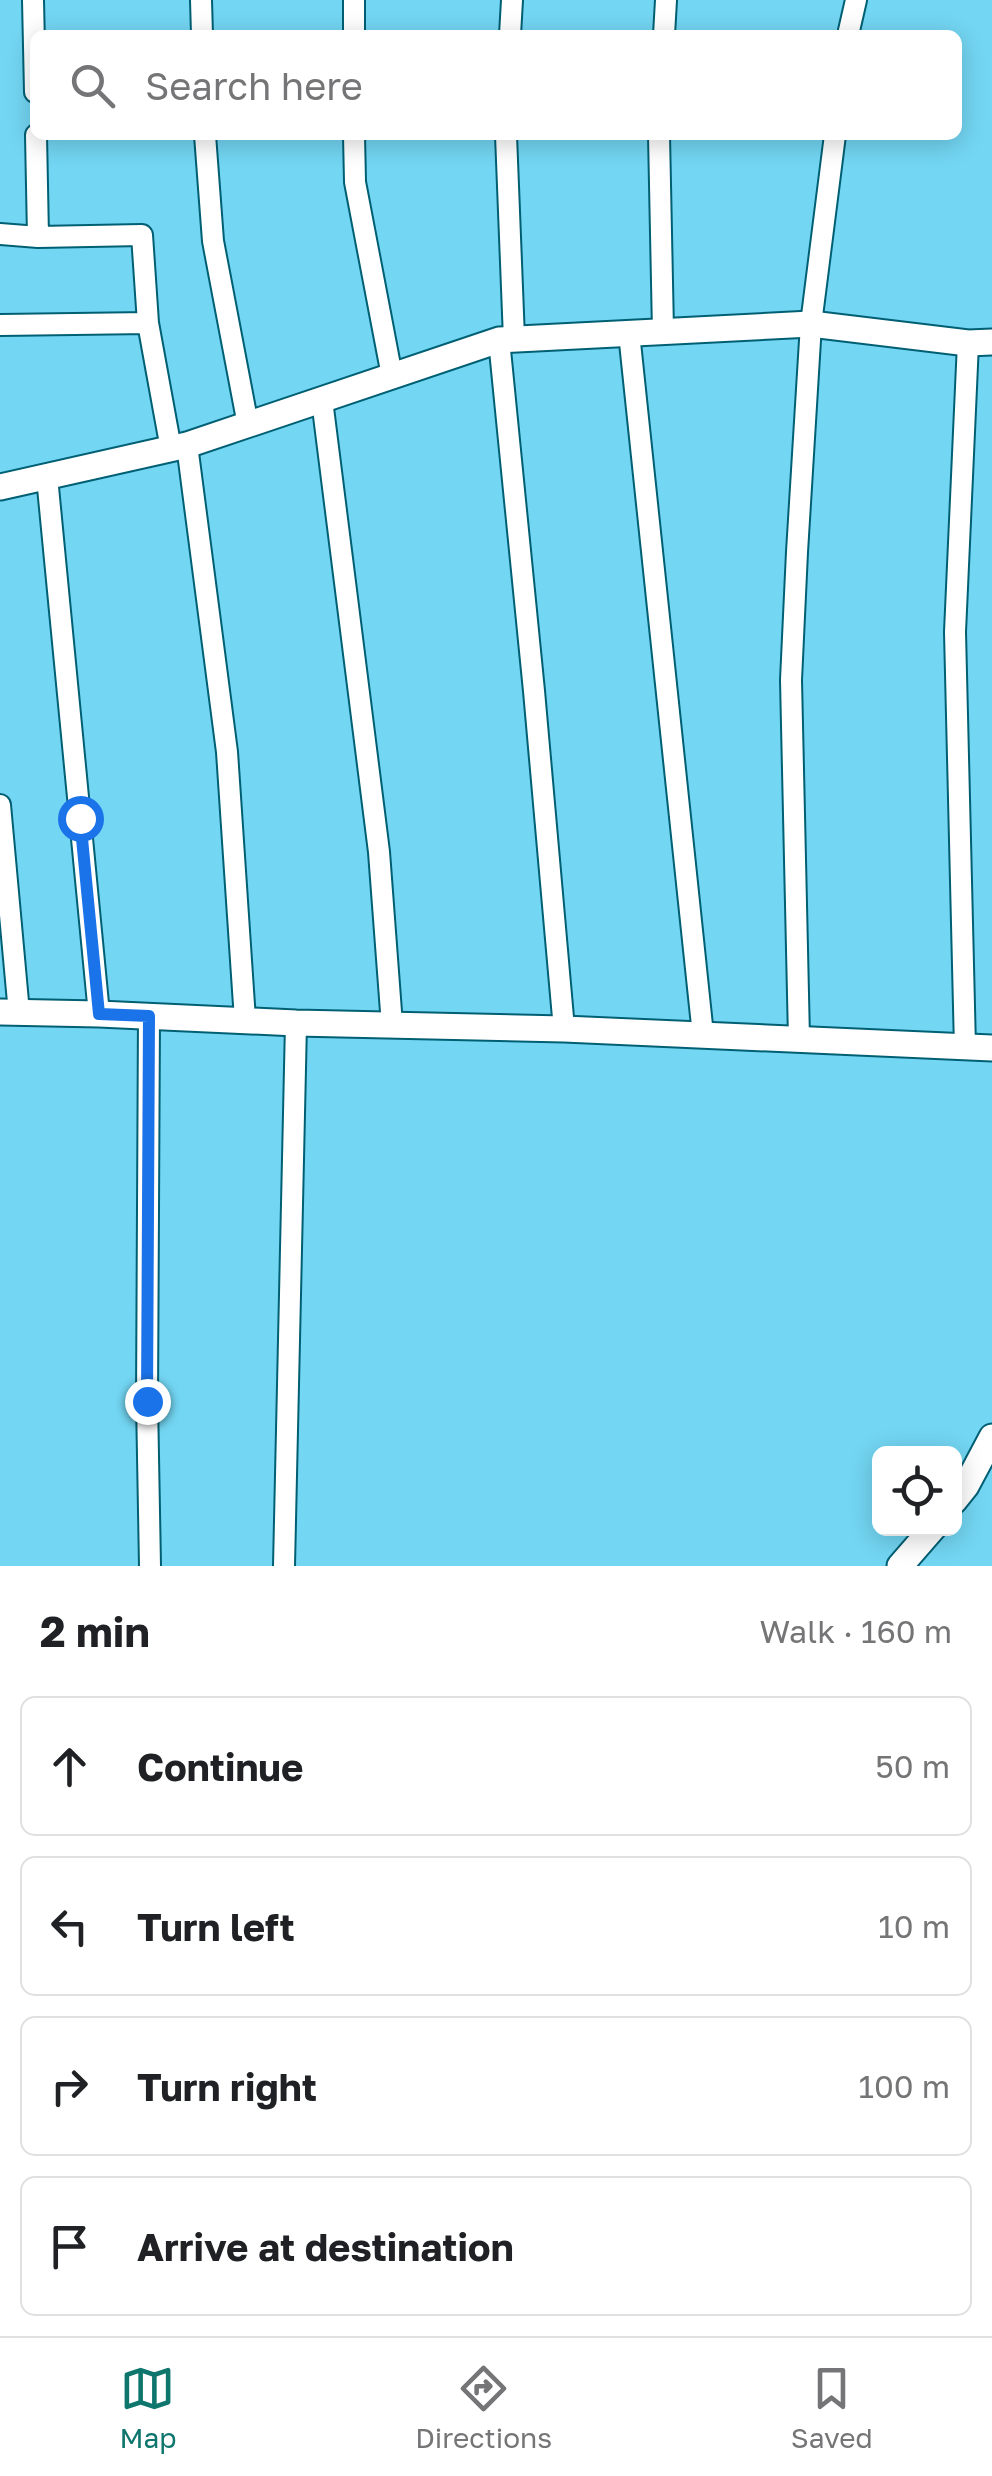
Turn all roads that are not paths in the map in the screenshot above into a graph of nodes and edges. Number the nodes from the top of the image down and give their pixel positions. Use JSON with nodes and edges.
{"nodes":[{"id":1,"x":33,"y":0,"type":"edge"},
{"id":2,"x":201,"y":0,"type":"edge"},
{"id":3,"x":354,"y":0,"type":"edge"},
{"id":4,"x":512,"y":0,"type":"edge"},
{"id":5,"x":666,"y":0,"type":"edge"},
{"id":6,"x":856,"y":0,"type":"edge"},
{"id":7,"x":34,"y":30,"type":"edge"},
{"id":8,"x":202,"y":30,"type":"edge"},
{"id":9,"x":354,"y":30,"type":"edge"},
{"id":10,"x":510,"y":30,"type":"edge"},
{"id":11,"x":664,"y":30,"type":"edge"},
{"id":12,"x":849,"y":30,"type":"edge"},
{"id":13,"x":36,"y":140,"type":"edge"},
{"id":14,"x":205,"y":140,"type":"edge"},
{"id":15,"x":354,"y":140,"type":"edge"},
{"id":16,"x":506,"y":140,"type":"edge"},
{"id":17,"x":659,"y":140,"type":"edge"},
{"id":18,"x":834,"y":140,"type":"edge"},
{"id":19,"x":0,"y":234,"type":"edge"},
{"id":20,"x":38,"y":237,"type":"junction"},
{"id":21,"x":148,"y":324,"type":"junction"},
{"id":22,"x":812,"y":324,"type":"junction"},
{"id":23,"x":0,"y":325,"type":"edge"},
{"id":24,"x":663,"y":332,"type":"junction"},
{"id":25,"x":629,"y":333,"type":"junction"},
{"id":26,"x":506,"y":339,"type":"junction"},
{"id":27,"x":980,"y":343,"type":"edge"},
{"id":28,"x":392,"y":376,"type":"junction"},
{"id":29,"x":322,"y":400,"type":"junction"},
{"id":30,"x":248,"y":425,"type":"junction"},
{"id":31,"x":179,"y":447,"type":"junction"},
{"id":32,"x":47,"y":477,"type":"junction"},
{"id":33,"x":0,"y":487,"type":"edge"},
{"id":34,"x":0,"y":805,"type":"edge"},
{"id":35,"x":10,"y":1013,"type":"edge"},
{"id":36,"x":99,"y":1014,"type":"junction"},
{"id":37,"x":149,"y":1016,"type":"junction"},
{"id":38,"x":245,"y":1020,"type":"junction"},
{"id":39,"x":296,"y":1023,"type":"junction"},
{"id":40,"x":392,"y":1025,"type":"junction"},
{"id":41,"x":564,"y":1029,"type":"junction"},
{"id":42,"x":703,"y":1035,"type":"junction"},
{"id":43,"x":799,"y":1039,"type":"junction"},
{"id":44,"x":965,"y":1048,"type":"junction"},
{"id":45,"x":992,"y":1048,"type":"edge"},
{"id":46,"x":992,"y":1437,"type":"edge"},
{"id":47,"x":962,"y":1491,"type":"edge"},
{"id":48,"x":926,"y":1536,"type":"edge"},
{"id":49,"x":150,"y":1566,"type":"edge"},
{"id":50,"x":284,"y":1566,"type":"edge"},
{"id":51,"x":900,"y":1566,"type":"edge"}],
"edges":[{"from":1,"to":7,"type":"street"},
{"from":2,"to":8,"type":"street"},
{"from":3,"to":9,"type":"street"},
{"from":4,"to":10,"type":"street"},
{"from":5,"to":11,"type":"street"},
{"from":6,"to":12,"type":"street"},
{"from":13,"to":20,"type":"street"},
{"from":14,"to":30,"type":"street"},
{"from":15,"to":28,"type":"street"},
{"from":16,"to":26,"type":"street"},
{"from":17,"to":24,"type":"street"},
{"from":18,"to":22,"type":"street"},
{"from":19,"to":20,"type":"street"},
{"from":20,"to":21,"type":"street"},
{"from":21,"to":23,"type":"street"},
{"from":21,"to":31,"type":"street"},
{"from":22,"to":24,"type":"street"},
{"from":22,"to":27,"type":"street"},
{"from":22,"to":43,"type":"street"},
{"from":24,"to":25,"type":"street"},
{"from":25,"to":26,"type":"street"},
{"from":25,"to":42,"type":"street"},
{"from":26,"to":28,"type":"street"},
{"from":26,"to":41,"type":"street"},
{"from":27,"to":44,"type":"street"},
{"from":28,"to":29,"type":"street"},
{"from":29,"to":30,"type":"street"},
{"from":29,"to":40,"type":"street"},
{"from":30,"to":31,"type":"street"},
{"from":31,"to":32,"type":"street"},
{"from":31,"to":38,"type":"street"},
{"from":32,"to":33,"type":"street"},
{"from":32,"to":36,"type":"street"},
{"from":34,"to":35,"type":"street"},
{"from":35,"to":36,"type":"street"},
{"from":36,"to":37,"type":"street"},
{"from":37,"to":38,"type":"street"},
{"from":37,"to":49,"type":"street"},
{"from":38,"to":39,"type":"street"},
{"from":39,"to":40,"type":"street"},
{"from":39,"to":50,"type":"street"},
{"from":40,"to":41,"type":"street"},
{"from":41,"to":42,"type":"street"},
{"from":42,"to":43,"type":"street"},
{"from":43,"to":44,"type":"street"},
{"from":44,"to":45,"type":"street"},
{"from":46,"to":47,"type":"street"},
{"from":48,"to":51,"type":"street"}]}
